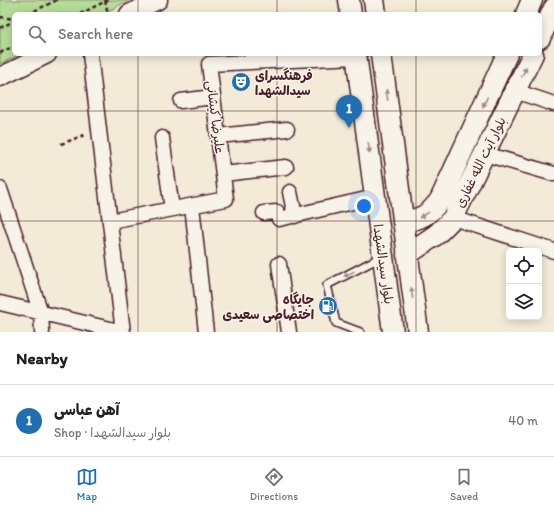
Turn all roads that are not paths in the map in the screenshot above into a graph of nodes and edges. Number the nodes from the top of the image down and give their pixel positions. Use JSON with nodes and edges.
{"nodes":[{"id":1,"x":158,"y":0,"type":"edge"},
{"id":2,"x":349,"y":0,"type":"edge"},
{"id":3,"x":374,"y":0,"type":"edge"},
{"id":4,"x":532,"y":0,"type":"edge"},
{"id":5,"x":554,"y":8,"type":"edge"},
{"id":6,"x":133,"y":12,"type":"edge"},
{"id":7,"x":351,"y":12,"type":"edge"},
{"id":8,"x":376,"y":12,"type":"edge"},
{"id":9,"x":527,"y":12,"type":"edge"},
{"id":10,"x":546,"y":32,"type":"edge"},
{"id":11,"x":43,"y":56,"type":"edge"},
{"id":12,"x":90,"y":56,"type":"edge"},
{"id":13,"x":341,"y":56,"type":"edge"},
{"id":14,"x":357,"y":56,"type":"edge"},
{"id":15,"x":381,"y":56,"type":"edge"},
{"id":16,"x":506,"y":56,"type":"edge"},
{"id":17,"x":531,"y":56,"type":"edge"},
{"id":18,"x":0,"y":77,"type":"edge"},
{"id":19,"x":515,"y":91,"type":"junction"},
{"id":20,"x":213,"y":97,"type":"junction"},
{"id":21,"x":181,"y":101,"type":"dead end"},
{"id":22,"x":554,"y":104,"type":"edge"},
{"id":23,"x":287,"y":129,"type":"dead end"},
{"id":24,"x":218,"y":136,"type":"junction"},
{"id":25,"x":162,"y":138,"type":"dead end"},
{"id":26,"x":465,"y":145,"type":"junction"},
{"id":27,"x":485,"y":154,"type":"junction"},
{"id":28,"x":286,"y":166,"type":"dead end"},
{"id":29,"x":223,"y":174,"type":"junction"},
{"id":30,"x":554,"y":174,"type":"edge"},
{"id":31,"x":0,"y":189,"type":"edge"},
{"id":32,"x":290,"y":192,"type":"dead end"},
{"id":33,"x":376,"y":197,"type":"junction"},
{"id":34,"x":192,"y":206,"type":"junction"},
{"id":35,"x":172,"y":209,"type":"junction"},
{"id":36,"x":264,"y":214,"type":"dead end"},
{"id":37,"x":295,"y":216,"type":"junction"},
{"id":38,"x":453,"y":218,"type":"junction"},
{"id":39,"x":110,"y":221,"type":"junction"},
{"id":40,"x":403,"y":222,"type":"junction"},
{"id":41,"x":554,"y":251,"type":"edge"},
{"id":42,"x":407,"y":255,"type":"junction"},
{"id":43,"x":383,"y":256,"type":"junction"},
{"id":44,"x":279,"y":264,"type":"dead end"},
{"id":45,"x":0,"y":303,"type":"edge"},
{"id":46,"x":41,"y":313,"type":"junction"},
{"id":47,"x":42,"y":332,"type":"edge"},
{"id":48,"x":123,"y":332,"type":"edge"},
{"id":49,"x":206,"y":332,"type":"edge"},
{"id":50,"x":289,"y":332,"type":"edge"},
{"id":51,"x":360,"y":332,"type":"edge"},
{"id":52,"x":393,"y":332,"type":"edge"},
{"id":53,"x":418,"y":332,"type":"edge"}],
"edges":[{"from":1,"to":6,"type":"street"},
{"from":2,"to":7,"type":"main road"},
{"from":3,"to":8,"type":"main road"},
{"from":4,"to":9,"type":"main road"},
{"from":5,"to":10,"type":"main road"},
{"from":11,"to":18,"type":"street"},
{"from":12,"to":39,"type":"street"},
{"from":13,"to":20,"type":"street","name":"علیرضا کیشانی"},
{"from":14,"to":33,"type":"main road","name":"بلوار سیدالشهدا","one_way":true},
{"from":40,"to":15,"type":"main road","name":"بلوار سیدالشهدا","one_way":true},
{"from":16,"to":26,"type":"main road","name":"بلوار آیت الله غفاری","one_way":true},
{"from":19,"to":17,"type":"main road","name":"بلوار آیت الله غفاری","one_way":true},
{"from":19,"to":22,"type":"street"},
{"from":19,"to":27,"type":"main road","name":"بلوار آیت الله غفاری"},
{"from":20,"to":21,"type":"street"},
{"from":20,"to":24,"type":"street","name":"علیرضا کیشانی"},
{"from":23,"to":24,"type":"street"},
{"from":24,"to":29,"type":"street","name":"علیرضا کیشانی"},
{"from":25,"to":35,"type":"street"},
{"from":26,"to":27,"type":"main road"},
{"from":26,"to":40,"type":"main road","name":"بلوار آیت الله غفاری","one_way":true},
{"from":27,"to":30,"type":"street"},
{"from":27,"to":38,"type":"main road","name":"بلوار آیت الله غفاری"},
{"from":28,"to":29,"type":"street"},
{"from":29,"to":34,"type":"street","name":"علیرضا کیشانی"},
{"from":31,"to":46,"type":"street"},
{"from":32,"to":37,"type":"street"},
{"from":33,"to":37,"type":"street"},
{"from":33,"to":43,"type":"main road","name":"بلوار سیدالشهدا"},
{"from":34,"to":35,"type":"street","name":"علیرضا کیشانی"},
{"from":34,"to":49,"type":"street"},
{"from":35,"to":39,"type":"street","name":"علیرضا کیشانی"},
{"from":36,"to":37,"type":"street"},
{"from":38,"to":41,"type":"street"},
{"from":38,"to":42,"type":"main road","name":"بلوار آیت الله غفاری"},
{"from":39,"to":48,"type":"street"},
{"from":40,"to":42,"type":"main road","name":"بلوار سیدالشهدا"},
{"from":53,"to":42,"type":"main road","name":"بلوار سیدالشهدا","one_way":true},
{"from":43,"to":51,"type":"lane","one_way":true},
{"from":43,"to":52,"type":"main road","name":"بلوار سیدالشهدا"},
{"from":44,"to":50,"type":"street"},
{"from":45,"to":46,"type":"street"},
{"from":46,"to":47,"type":"street"},
{"from":46,"to":48,"type":"street"}]}
